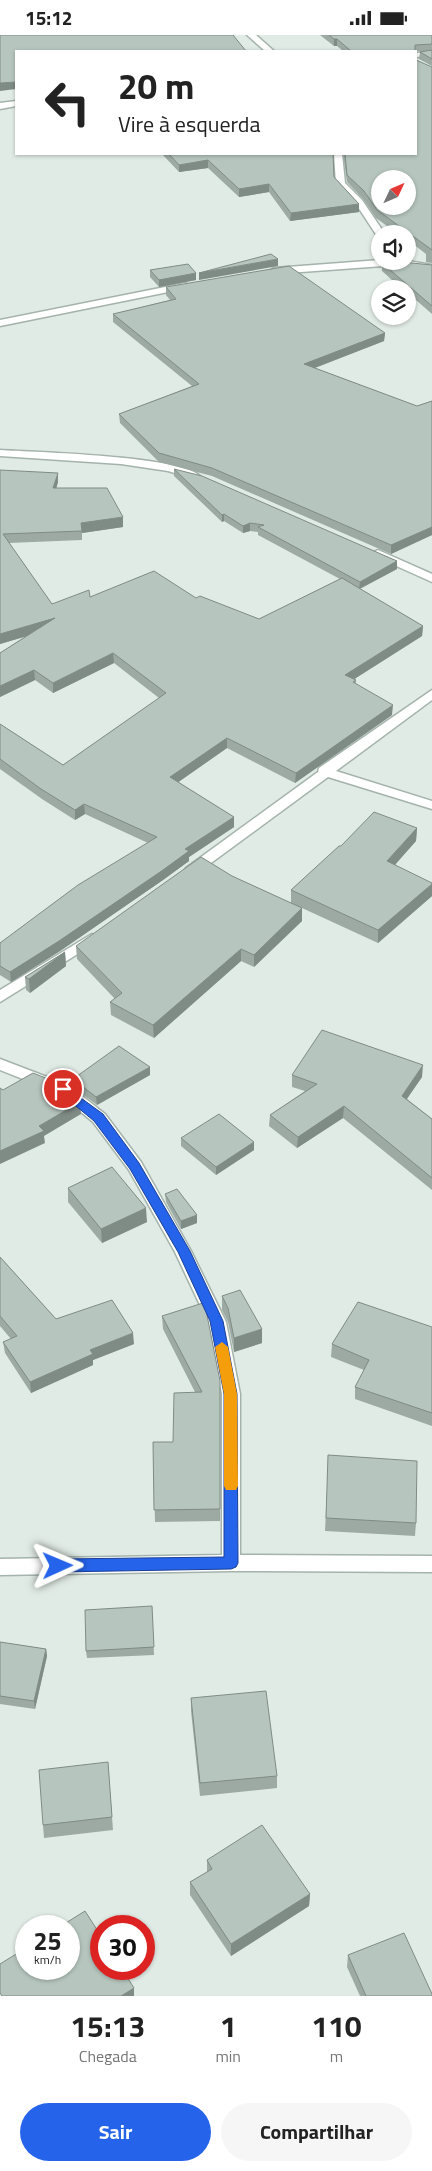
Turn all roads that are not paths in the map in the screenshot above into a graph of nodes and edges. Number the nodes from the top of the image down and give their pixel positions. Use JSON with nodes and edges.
{"nodes":[{"id":1,"x":251,"y":35,"type":"edge"},
{"id":2,"x":269,"y":50,"type":"edge"},
{"id":3,"x":432,"y":54,"type":"edge"},
{"id":4,"x":417,"y":55,"type":"edge"},
{"id":5,"x":417,"y":62,"type":"edge"},
{"id":6,"x":424,"y":66,"type":"edge"},
{"id":7,"x":15,"y":104,"type":"edge"},
{"id":8,"x":0,"y":106,"type":"edge"},
{"id":9,"x":338,"y":155,"type":"edge"},
{"id":10,"x":374,"y":225,"type":"edge"},
{"id":11,"x":371,"y":263,"type":"edge"},
{"id":12,"x":416,"y":266,"type":"edge"},
{"id":13,"x":432,"y":269,"type":"edge"},
{"id":14,"x":268,"y":271,"type":"edge"},
{"id":15,"x":194,"y":284,"type":"edge"},
{"id":16,"x":0,"y":323,"type":"edge"},
{"id":17,"x":0,"y":453,"type":"edge"},
{"id":18,"x":207,"y":480,"type":"edge"},
{"id":19,"x":370,"y":551,"type":"edge"},
{"id":20,"x":432,"y":579,"type":"edge"},
{"id":21,"x":432,"y":694,"type":"edge"},
{"id":22,"x":324,"y":771,"type":"junction"},
{"id":23,"x":432,"y":805,"type":"edge"},
{"id":24,"x":178,"y":879,"type":"edge"},
{"id":25,"x":102,"y":932,"type":"edge"},
{"id":26,"x":0,"y":997,"type":"edge"},
{"id":27,"x":0,"y":1064,"type":"edge"},
{"id":28,"x":231,"y":1563,"type":"junction"},
{"id":29,"x":432,"y":1563,"type":"edge"},
{"id":30,"x":0,"y":1567,"type":"edge"}],
"edges":[{"from":1,"to":2,"type":"street"},
{"from":3,"to":4,"type":"street"},
{"from":5,"to":6,"type":"street"},
{"from":7,"to":8,"type":"street"},
{"from":9,"to":10,"type":"street"},
{"from":11,"to":14,"type":"street"},
{"from":12,"to":13,"type":"street"},
{"from":15,"to":16,"type":"street"},
{"from":17,"to":18,"type":"street"},
{"from":19,"to":20,"type":"street"},
{"from":21,"to":22,"type":"street"},
{"from":22,"to":23,"type":"street"},
{"from":22,"to":24,"type":"street"},
{"from":25,"to":26,"type":"street"},
{"from":27,"to":28,"type":"street"},
{"from":28,"to":29,"type":"street"},
{"from":28,"to":30,"type":"street"}]}
